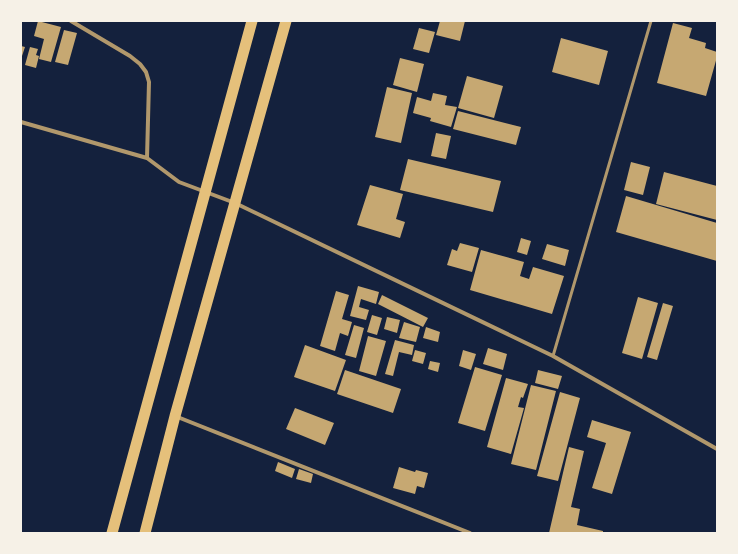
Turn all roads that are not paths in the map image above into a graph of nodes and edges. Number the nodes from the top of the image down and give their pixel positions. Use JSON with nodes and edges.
{"nodes":[{"id":1,"x":71,"y":21,"type":"edge"},
{"id":2,"x":252,"y":21,"type":"edge"},
{"id":3,"x":286,"y":21,"type":"edge"},
{"id":4,"x":651,"y":21,"type":"edge"},
{"id":5,"x":21,"y":122,"type":"edge"},
{"id":6,"x":147,"y":158,"type":"junction"},
{"id":7,"x":206,"y":191,"type":"junction"},
{"id":8,"x":235,"y":203,"type":"junction"},
{"id":9,"x":552,"y":356,"type":"junction"},
{"id":10,"x":174,"y":416,"type":"junction"},
{"id":11,"x":717,"y":449,"type":"edge"},
{"id":12,"x":112,"y":533,"type":"edge"},
{"id":13,"x":145,"y":533,"type":"edge"},
{"id":14,"x":470,"y":533,"type":"edge"}],
"edges":[{"from":1,"to":6,"type":"street"},
{"from":2,"to":7,"type":"highway"},
{"from":3,"to":8,"type":"highway"},
{"from":4,"to":9,"type":"lane"},
{"from":5,"to":6,"type":"street"},
{"from":6,"to":7,"type":"street"},
{"from":7,"to":8,"type":"street"},
{"from":7,"to":12,"type":"highway"},
{"from":8,"to":9,"type":"street"},
{"from":8,"to":10,"type":"highway"},
{"from":9,"to":11,"type":"street"},
{"from":10,"to":13,"type":"highway"},
{"from":10,"to":14,"type":"street"}]}
